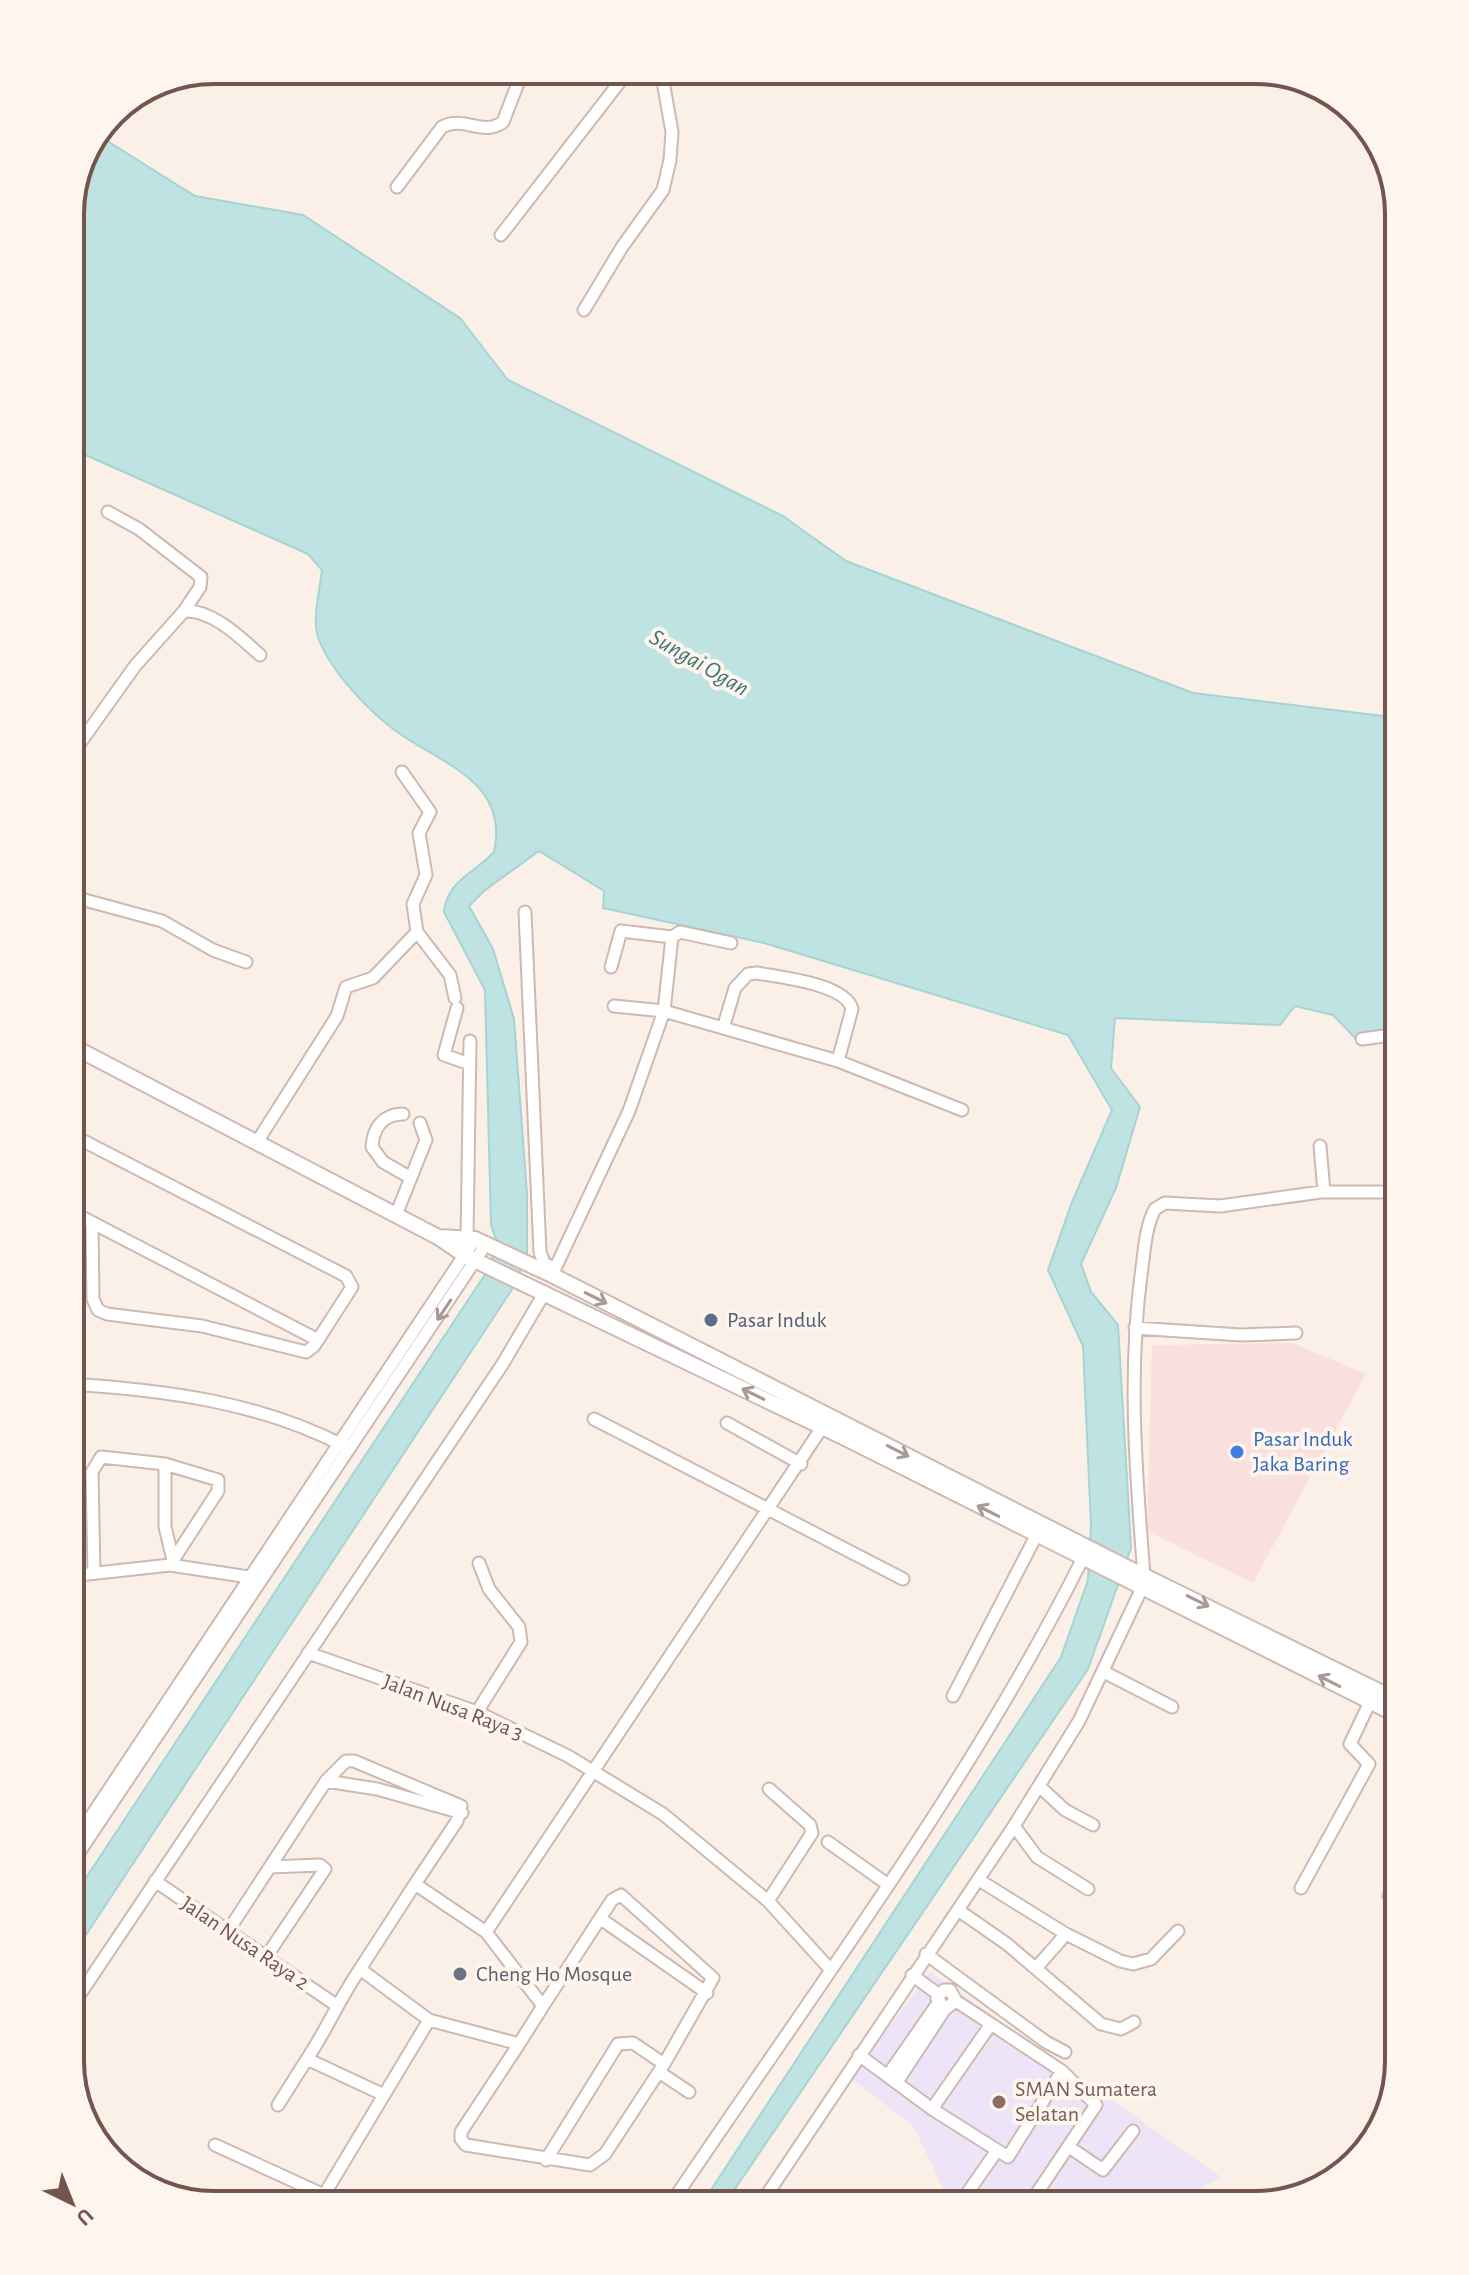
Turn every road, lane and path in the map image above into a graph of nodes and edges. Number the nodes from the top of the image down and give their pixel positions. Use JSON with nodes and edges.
{"nodes":[{"id":1,"x":518,"y":84,"type":"edge"},
{"id":2,"x":618,"y":84,"type":"edge"},
{"id":3,"x":663,"y":84,"type":"edge"},
{"id":4,"x":397,"y":187,"type":"dead end"},
{"id":5,"x":501,"y":235,"type":"dead end"},
{"id":6,"x":584,"y":310,"type":"dead end"},
{"id":7,"x":108,"y":512,"type":"dead end"},
{"id":8,"x":184,"y":611,"type":"junction"},
{"id":9,"x":260,"y":655,"type":"dead end"},
{"id":10,"x":84,"y":737,"type":"edge"},
{"id":11,"x":402,"y":772,"type":"dead end"},
{"id":12,"x":84,"y":900,"type":"edge"},
{"id":13,"x":525,"y":912,"type":"dead end"},
{"id":14,"x":417,"y":932,"type":"junction"},
{"id":15,"x":672,"y":937,"type":"junction"},
{"id":16,"x":731,"y":943,"type":"dead end"},
{"id":17,"x":246,"y":962,"type":"dead end"},
{"id":18,"x":611,"y":967,"type":"dead end"},
{"id":19,"x":614,"y":1006,"type":"dead end"},
{"id":20,"x":664,"y":1011,"type":"junction"},
{"id":21,"x":724,"y":1025,"type":"junction"},
{"id":22,"x":1385,"y":1036,"type":"edge"},
{"id":23,"x":1362,"y":1039,"type":"dead end"},
{"id":24,"x":470,"y":1041,"type":"dead end"},
{"id":25,"x":84,"y":1052,"type":"edge"},
{"id":26,"x":838,"y":1061,"type":"junction"},
{"id":27,"x":470,"y":1064,"type":"junction"},
{"id":28,"x":962,"y":1110,"type":"dead end"},
{"id":29,"x":403,"y":1114,"type":"dead end"},
{"id":30,"x":420,"y":1123,"type":"dead end"},
{"id":31,"x":84,"y":1141,"type":"edge"},
{"id":32,"x":257,"y":1142,"type":"junction"},
{"id":33,"x":1320,"y":1146,"type":"dead end"},
{"id":34,"x":411,"y":1178,"type":"junction"},
{"id":35,"x":1324,"y":1192,"type":"junction"},
{"id":36,"x":1385,"y":1192,"type":"edge"},
{"id":37,"x":396,"y":1215,"type":"junction"},
{"id":38,"x":84,"y":1219,"type":"edge"},
{"id":39,"x":92,"y":1223,"type":"junction"},
{"id":40,"x":438,"y":1237,"type":"junction"},
{"id":41,"x":480,"y":1242,"type":"junction"},
{"id":42,"x":477,"y":1260,"type":"junction"},
{"id":43,"x":554,"y":1272,"type":"junction"},
{"id":44,"x":545,"y":1292,"type":"junction"},
{"id":45,"x":1135,"y":1328,"type":"junction"},
{"id":46,"x":1296,"y":1333,"type":"dead end"},
{"id":47,"x":318,"y":1340,"type":"junction"},
{"id":48,"x":84,"y":1385,"type":"edge"},
{"id":49,"x":594,"y":1419,"type":"dead end"},
{"id":50,"x":826,"y":1421,"type":"junction"},
{"id":51,"x":727,"y":1423,"type":"dead end"},
{"id":52,"x":344,"y":1446,"type":"junction"},
{"id":53,"x":165,"y":1464,"type":"junction"},
{"id":54,"x":801,"y":1464,"type":"junction"},
{"id":55,"x":771,"y":1508,"type":"junction"},
{"id":56,"x":1036,"y":1536,"type":"junction"},
{"id":57,"x":1085,"y":1556,"type":"junction"},
{"id":58,"x":171,"y":1562,"type":"junction"},
{"id":59,"x":479,"y":1563,"type":"dead end"},
{"id":60,"x":94,"y":1571,"type":"junction"},
{"id":61,"x":84,"y":1573,"type":"edge"},
{"id":62,"x":258,"y":1579,"type":"junction"},
{"id":63,"x":903,"y":1579,"type":"dead end"},
{"id":64,"x":1143,"y":1582,"type":"junction"},
{"id":65,"x":308,"y":1653,"type":"junction"},
{"id":66,"x":1104,"y":1672,"type":"junction"},
{"id":67,"x":1385,"y":1694,"type":"edge"},
{"id":68,"x":953,"y":1696,"type":"dead end"},
{"id":69,"x":1370,"y":1702,"type":"junction"},
{"id":70,"x":1172,"y":1707,"type":"dead end"},
{"id":71,"x":1385,"y":1709,"type":"edge"},
{"id":72,"x":477,"y":1712,"type":"junction"},
{"id":73,"x":593,"y":1772,"type":"junction"},
{"id":74,"x":326,"y":1781,"type":"junction"},
{"id":75,"x":1039,"y":1786,"type":"junction"},
{"id":76,"x":769,"y":1789,"type":"dead end"},
{"id":77,"x":462,"y":1813,"type":"junction"},
{"id":78,"x":1093,"y":1825,"type":"dead end"},
{"id":79,"x":1014,"y":1826,"type":"junction"},
{"id":80,"x":84,"y":1828,"type":"edge"},
{"id":81,"x":828,"y":1842,"type":"dead end"},
{"id":82,"x":84,"y":1845,"type":"edge"},
{"id":83,"x":270,"y":1867,"type":"junction"},
{"id":84,"x":979,"y":1880,"type":"junction"},
{"id":85,"x":155,"y":1881,"type":"junction"},
{"id":86,"x":415,"y":1884,"type":"junction"},
{"id":87,"x":887,"y":1884,"type":"junction"},
{"id":88,"x":1301,"y":1888,"type":"dead end"},
{"id":89,"x":1088,"y":1889,"type":"dead end"},
{"id":90,"x":768,"y":1901,"type":"junction"},
{"id":91,"x":958,"y":1910,"type":"junction"},
{"id":92,"x":601,"y":1919,"type":"junction"},
{"id":93,"x":228,"y":1931,"type":"junction"},
{"id":94,"x":1178,"y":1931,"type":"dead end"},
{"id":95,"x":486,"y":1932,"type":"junction"},
{"id":96,"x":1066,"y":1934,"type":"junction"},
{"id":97,"x":926,"y":1954,"type":"junction"},
{"id":98,"x":266,"y":1957,"type":"junction"},
{"id":99,"x":829,"y":1968,"type":"junction"},
{"id":100,"x":1036,"y":1968,"type":"junction"},
{"id":101,"x":360,"y":1969,"type":"junction"},
{"id":102,"x":912,"y":1975,"type":"junction"},
{"id":103,"x":84,"y":1988,"type":"edge"},
{"id":104,"x":707,"y":1993,"type":"junction"},
{"id":105,"x":940,"y":2002,"type":"junction"},
{"id":106,"x":336,"y":2005,"type":"junction"},
{"id":107,"x":543,"y":2006,"type":"junction"},
{"id":108,"x":429,"y":2020,"type":"junction"},
{"id":109,"x":1134,"y":2022,"type":"dead end"},
{"id":110,"x":991,"y":2024,"type":"junction"},
{"id":111,"x":519,"y":2044,"type":"junction"},
{"id":112,"x":1065,"y":2052,"type":"dead end"},
{"id":113,"x":859,"y":2055,"type":"junction"},
{"id":114,"x":307,"y":2059,"type":"junction"},
{"id":115,"x":661,"y":2068,"type":"junction"},
{"id":116,"x":1062,"y":2071,"type":"junction"},
{"id":117,"x":893,"y":2079,"type":"junction"},
{"id":118,"x":689,"y":2092,"type":"dead end"},
{"id":119,"x":382,"y":2094,"type":"junction"},
{"id":120,"x":278,"y":2105,"type":"dead end"},
{"id":121,"x":932,"y":2109,"type":"junction"},
{"id":122,"x":1133,"y":2131,"type":"dead end"},
{"id":123,"x":215,"y":2145,"type":"dead end"},
{"id":124,"x":1069,"y":2147,"type":"junction"},
{"id":125,"x":996,"y":2152,"type":"junction"},
{"id":126,"x":546,"y":2160,"type":"junction"},
{"id":127,"x":304,"y":2191,"type":"edge"},
{"id":128,"x":326,"y":2191,"type":"edge"},
{"id":129,"x":679,"y":2191,"type":"edge"},
{"id":130,"x":769,"y":2191,"type":"edge"},
{"id":131,"x":969,"y":2191,"type":"edge"},
{"id":132,"x":1039,"y":2191,"type":"edge"}],
"edges":[{"from":1,"to":4,"type":"street"},
{"from":2,"to":5,"type":"street"},
{"from":3,"to":6,"type":"street"},
{"from":7,"to":8,"type":"street"},
{"from":8,"to":9,"type":"street"},
{"from":8,"to":10,"type":"street"},
{"from":11,"to":14,"type":"street"},
{"from":12,"to":17,"type":"street"},
{"from":13,"to":43,"type":"street"},
{"from":14,"to":27,"type":"street"},
{"from":14,"to":32,"type":"street"},
{"from":15,"to":16,"type":"street"},
{"from":15,"to":18,"type":"street"},
{"from":15,"to":20,"type":"street"},
{"from":19,"to":20,"type":"street"},
{"from":20,"to":21,"type":"street"},
{"from":20,"to":43,"type":"street"},
{"from":21,"to":26,"type":"street"},
{"from":21,"to":26,"type":"street"},
{"from":22,"to":23,"type":"street"},
{"from":24,"to":27,"type":"street"},
{"from":25,"to":32,"type":"street"},
{"from":26,"to":28,"type":"street"},
{"from":27,"to":41,"type":"street"},
{"from":29,"to":34,"type":"street"},
{"from":30,"to":34,"type":"street"},
{"from":31,"to":47,"type":"street"},
{"from":32,"to":37,"type":"street"},
{"from":33,"to":35,"type":"street"},
{"from":34,"to":37,"type":"street"},
{"from":35,"to":36,"type":"street"},
{"from":35,"to":45,"type":"street"},
{"from":37,"to":40,"type":"street"},
{"from":38,"to":39,"type":"street"},
{"from":39,"to":47,"type":"street"},
{"from":39,"to":47,"type":"street"},
{"from":40,"to":41,"type":"street"},
{"from":40,"to":42,"type":"street"},
{"from":41,"to":42,"type":"street"},
{"from":41,"to":43,"type":"street"},
{"from":42,"to":44,"type":"street"},
{"from":42,"to":52,"type":"street"},
{"from":43,"to":50,"type":"street","one_way":true},
{"from":50,"to":44,"type":"street","one_way":true},
{"from":44,"to":65,"type":"street"},
{"from":45,"to":46,"type":"street"},
{"from":45,"to":64,"type":"street"},
{"from":48,"to":52,"type":"street"},
{"from":49,"to":55,"type":"street"},
{"from":50,"to":54,"type":"street"},
{"from":56,"to":50,"type":"street","one_way":true},
{"from":50,"to":57,"type":"street","one_way":true},
{"from":51,"to":54,"type":"street"},
{"from":52,"to":62,"type":"street"},
{"from":53,"to":58,"type":"street"},
{"from":53,"to":58,"type":"street"},
{"from":53,"to":60,"type":"street"},
{"from":54,"to":55,"type":"street"},
{"from":55,"to":63,"type":"street"},
{"from":55,"to":73,"type":"street"},
{"from":56,"to":57,"type":"street"},
{"from":56,"to":68,"type":"street"},
{"from":57,"to":64,"type":"street"},
{"from":57,"to":87,"type":"street"},
{"from":58,"to":60,"type":"street"},
{"from":58,"to":62,"type":"street"},
{"from":59,"to":72,"type":"street"},
{"from":60,"to":61,"type":"street"},
{"from":62,"to":80,"type":"street"},
{"from":62,"to":82,"type":"street"},
{"from":64,"to":66,"type":"street"},
{"from":64,"to":67,"type":"street","one_way":true},
{"from":69,"to":64,"type":"street","one_way":true},
{"from":65,"to":72,"type":"street","name":"Jalan Nusa Raya 3"},
{"from":65,"to":85,"type":"street"},
{"from":66,"to":70,"type":"street"},
{"from":66,"to":75,"type":"street"},
{"from":69,"to":71,"type":"street"},
{"from":69,"to":88,"type":"street"},
{"from":72,"to":73,"type":"street","name":"Jalan Nusa Raya 3"},
{"from":73,"to":90,"type":"street","name":"Jalan Nusa Raya 3"},
{"from":73,"to":95,"type":"street"},
{"from":74,"to":77,"type":"street"},
{"from":74,"to":77,"type":"street"},
{"from":74,"to":83,"type":"street"},
{"from":75,"to":78,"type":"street"},
{"from":75,"to":79,"type":"street"},
{"from":76,"to":90,"type":"street"},
{"from":77,"to":86,"type":"street"},
{"from":79,"to":84,"type":"street"},
{"from":79,"to":89,"type":"street"},
{"from":81,"to":87,"type":"street"},
{"from":83,"to":93,"type":"street"},
{"from":83,"to":98,"type":"street"},
{"from":84,"to":91,"type":"street"},
{"from":84,"to":96,"type":"street"},
{"from":85,"to":93,"type":"street","name":"Jalan Nusa Raya 2"},
{"from":85,"to":103,"type":"street"},
{"from":86,"to":95,"type":"street"},
{"from":86,"to":101,"type":"street"},
{"from":87,"to":99,"type":"street"},
{"from":90,"to":99,"type":"street","name":"Jalan Nusa Raya 3"},
{"from":91,"to":97,"type":"street"},
{"from":91,"to":100,"type":"street"},
{"from":92,"to":104,"type":"street"},
{"from":92,"to":104,"type":"street"},
{"from":92,"to":107,"type":"street"},
{"from":93,"to":98,"type":"street","name":"Jalan Nusa Raya 2"},
{"from":94,"to":96,"type":"street"},
{"from":95,"to":107,"type":"street"},
{"from":96,"to":100,"type":"street"},
{"from":97,"to":102,"type":"street"},
{"from":97,"to":112,"type":"street"},
{"from":98,"to":106,"type":"street","name":"Jalan Nusa Raya 2"},
{"from":99,"to":129,"type":"street"},
{"from":100,"to":109,"type":"street"},
{"from":101,"to":106,"type":"street"},
{"from":101,"to":108,"type":"street"},
{"from":102,"to":105,"type":"street"},
{"from":102,"to":113,"type":"street"},
{"from":104,"to":115,"type":"street"},
{"from":105,"to":110,"type":"street"},
{"from":105,"to":117,"type":"street"},
{"from":106,"to":114,"type":"street"},
{"from":107,"to":111,"type":"street"},
{"from":108,"to":111,"type":"street"},
{"from":108,"to":119,"type":"street"},
{"from":110,"to":116,"type":"street"},
{"from":110,"to":121,"type":"street"},
{"from":111,"to":126,"type":"street"},
{"from":113,"to":117,"type":"street"},
{"from":113,"to":130,"type":"street"},
{"from":114,"to":119,"type":"street"},
{"from":114,"to":120,"type":"street"},
{"from":115,"to":118,"type":"street"},
{"from":115,"to":126,"type":"street"},
{"from":115,"to":126,"type":"street"},
{"from":116,"to":124,"type":"street"},
{"from":116,"to":125,"type":"street"},
{"from":117,"to":121,"type":"street"},
{"from":119,"to":128,"type":"street"},
{"from":121,"to":125,"type":"street"},
{"from":122,"to":124,"type":"street"},
{"from":123,"to":127,"type":"street"},
{"from":124,"to":132,"type":"street"},
{"from":125,"to":131,"type":"street"}]}
